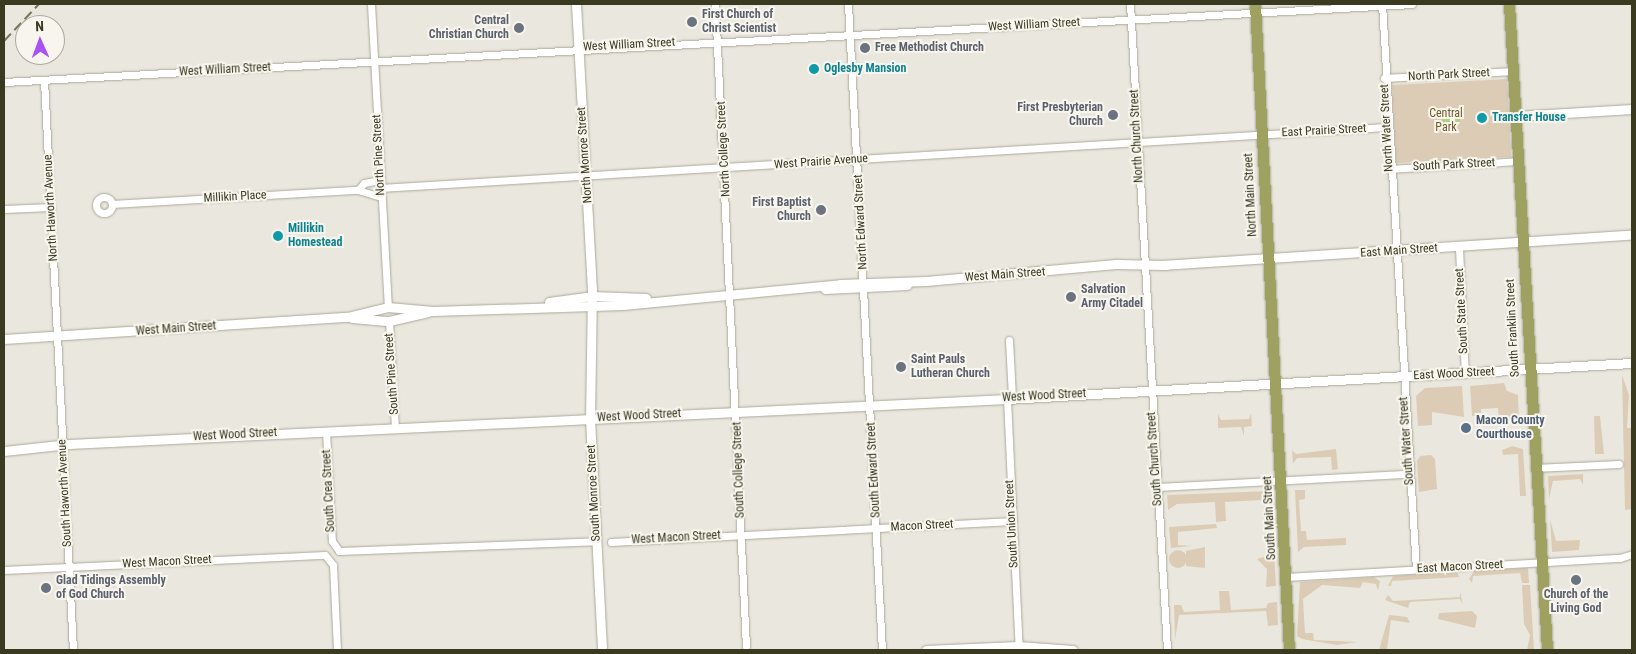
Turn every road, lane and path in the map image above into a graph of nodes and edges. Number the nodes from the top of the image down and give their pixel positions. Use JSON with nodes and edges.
{"nodes":[{"id":1,"x":372,"y":4,"type":"edge"},
{"id":2,"x":576,"y":4,"type":"edge"},
{"id":3,"x":715,"y":4,"type":"edge"},
{"id":4,"x":848,"y":4,"type":"edge"},
{"id":5,"x":1130,"y":4,"type":"edge"},
{"id":6,"x":1412,"y":4,"type":"edge"},
{"id":7,"x":1509,"y":4,"type":"edge"},
{"id":8,"x":1382,"y":5,"type":"edge"},
{"id":9,"x":1255,"y":9,"type":"edge"},
{"id":10,"x":1130,"y":20,"type":"junction"},
{"id":11,"x":850,"y":33,"type":"junction"},
{"id":12,"x":717,"y":40,"type":"junction"},
{"id":13,"x":578,"y":48,"type":"junction"},
{"id":14,"x":374,"y":62,"type":"junction"},
{"id":15,"x":1514,"y":71,"type":"junction"},
{"id":16,"x":1384,"y":78,"type":"junction"},
{"id":17,"x":44,"y":80,"type":"junction"},
{"id":18,"x":4,"y":82,"type":"edge"},
{"id":19,"x":1632,"y":109,"type":"edge"},
{"id":20,"x":1516,"y":116,"type":"junction"},
{"id":21,"x":1387,"y":127,"type":"junction"},
{"id":22,"x":1261,"y":135,"type":"junction"},
{"id":23,"x":1137,"y":142,"type":"junction"},
{"id":24,"x":857,"y":159,"type":"junction"},
{"id":25,"x":1518,"y":161,"type":"junction"},
{"id":26,"x":725,"y":168,"type":"junction"},
{"id":27,"x":1390,"y":169,"type":"junction"},
{"id":28,"x":586,"y":177,"type":"junction"},
{"id":29,"x":380,"y":184,"type":"junction"},
{"id":30,"x":358,"y":190,"type":"junction"},
{"id":31,"x":381,"y":197,"type":"junction"},
{"id":32,"x":112,"y":204,"type":"dead end"},
{"id":33,"x":51,"y":207,"type":"junction"},
{"id":34,"x":4,"y":209,"type":"edge"},
{"id":35,"x":1632,"y":235,"type":"edge"},
{"id":36,"x":1523,"y":242,"type":"junction"},
{"id":37,"x":1459,"y":248,"type":"junction"},
{"id":38,"x":1394,"y":252,"type":"junction"},
{"id":39,"x":1268,"y":259,"type":"junction"},
{"id":40,"x":1144,"y":265,"type":"junction"},
{"id":41,"x":1166,"y":265,"type":"joint"},
{"id":42,"x":864,"y":286,"type":"junction"},
{"id":43,"x":731,"y":294,"type":"junction"},
{"id":44,"x":592,"y":296,"type":"junction"},
{"id":45,"x":656,"y":299,"type":"junction"},
{"id":46,"x":540,"y":305,"type":"junction"},
{"id":47,"x":592,"y":306,"type":"junction"},
{"id":48,"x":388,"y":314,"type":"junction"},
{"id":49,"x":58,"y":336,"type":"junction"},
{"id":50,"x":4,"y":339,"type":"edge"},
{"id":51,"x":1009,"y":340,"type":"dead end"},
{"id":52,"x":1632,"y":363,"type":"edge"},
{"id":53,"x":1529,"y":370,"type":"junction"},
{"id":54,"x":1465,"y":374,"type":"junction"},
{"id":55,"x":1401,"y":377,"type":"junction"},
{"id":56,"x":1276,"y":384,"type":"junction"},
{"id":57,"x":1150,"y":390,"type":"junction"},
{"id":58,"x":1009,"y":399,"type":"junction"},
{"id":59,"x":870,"y":405,"type":"junction"},
{"id":60,"x":737,"y":412,"type":"junction"},
{"id":61,"x":590,"y":418,"type":"junction"},
{"id":62,"x":395,"y":427,"type":"junction"},
{"id":63,"x":326,"y":431,"type":"junction"},
{"id":64,"x":62,"y":446,"type":"junction"},
{"id":65,"x":4,"y":451,"type":"edge"},
{"id":66,"x":1619,"y":464,"type":"dead end"},
{"id":67,"x":1534,"y":468,"type":"junction"},
{"id":68,"x":1409,"y":474,"type":"junction"},
{"id":69,"x":1282,"y":482,"type":"junction"},
{"id":70,"x":1157,"y":487,"type":"junction"},
{"id":71,"x":1012,"y":521,"type":"junction"},
{"id":72,"x":876,"y":529,"type":"junction"},
{"id":73,"x":742,"y":535,"type":"junction"},
{"id":74,"x":596,"y":541,"type":"junction"},
{"id":75,"x":611,"y":542,"type":"dead end"},
{"id":76,"x":1632,"y":554,"type":"edge"},
{"id":77,"x":1540,"y":562,"type":"junction"},
{"id":78,"x":68,"y":567,"type":"junction"},
{"id":79,"x":1416,"y":569,"type":"junction"},
{"id":80,"x":4,"y":570,"type":"edge"},
{"id":81,"x":1286,"y":577,"type":"junction"},
{"id":82,"x":746,"y":646,"type":"dead end"},
{"id":83,"x":1018,"y":648,"type":"edge"},
{"id":84,"x":73,"y":650,"type":"edge"},
{"id":85,"x":337,"y":650,"type":"edge"},
{"id":86,"x":602,"y":650,"type":"edge"},
{"id":87,"x":882,"y":650,"type":"edge"},
{"id":88,"x":926,"y":650,"type":"edge"},
{"id":89,"x":1073,"y":650,"type":"edge"},
{"id":90,"x":1167,"y":650,"type":"edge"},
{"id":91,"x":1289,"y":650,"type":"edge"},
{"id":92,"x":1547,"y":650,"type":"edge"}],
"edges":[{"from":1,"to":14,"type":"street","name":"North Pine Street"},
{"from":2,"to":13,"type":"street","name":"North Monroe Street"},
{"from":3,"to":12,"type":"street","name":"North College Street"},
{"from":4,"to":11,"type":"street","name":"North Edward Street"},
{"from":5,"to":10,"type":"street","name":"North Church Street"},
{"from":6,"to":8,"type":"street","name":"West William Street"},
{"from":7,"to":15,"type":"main road","name":"South Franklin Street"},
{"from":8,"to":9,"type":"street","name":"West William Street"},
{"from":8,"to":16,"type":"street","name":"North Water Street"},
{"from":9,"to":10,"type":"street","name":"West William Street"},
{"from":9,"to":22,"type":"main road","name":"North Main Street"},
{"from":10,"to":11,"type":"street","name":"West William Street"},
{"from":10,"to":23,"type":"street","name":"North Church Street"},
{"from":11,"to":12,"type":"street","name":"West William Street"},
{"from":11,"to":24,"type":"street","name":"North Edward Street"},
{"from":12,"to":13,"type":"street","name":"West William Street"},
{"from":12,"to":26,"type":"street","name":"North College Street"},
{"from":13,"to":14,"type":"street","name":"West William Street"},
{"from":13,"to":28,"type":"street","name":"North Monroe Street"},
{"from":14,"to":17,"type":"street","name":"West William Street"},
{"from":14,"to":29,"type":"street","name":"North Pine Street"},
{"from":15,"to":16,"type":"street","name":"North Park Street"},
{"from":15,"to":20,"type":"main road","name":"South Franklin Street"},
{"from":16,"to":21,"type":"street","name":"North Water Street"},
{"from":17,"to":18,"type":"street","name":"West William Street"},
{"from":17,"to":33,"type":"street","name":"North Haworth Avenue"},
{"from":19,"to":20,"type":"street"},
{"from":20,"to":25,"type":"main road","name":"South Franklin Street"},
{"from":21,"to":22,"type":"street","name":"East Prairie Street"},
{"from":21,"to":27,"type":"street","name":"North Water Street"},
{"from":22,"to":23,"type":"street","name":"West Prairie Avenue"},
{"from":22,"to":39,"type":"main road","name":"North Main Street"},
{"from":23,"to":24,"type":"street","name":"West Prairie Avenue"},
{"from":23,"to":40,"type":"street","name":"North Church Street"},
{"from":24,"to":26,"type":"street","name":"West Prairie Avenue"},
{"from":24,"to":42,"type":"street","name":"North Edward Street"},
{"from":25,"to":27,"type":"street","name":"South Park Street"},
{"from":25,"to":36,"type":"main road","name":"South Franklin Street"},
{"from":26,"to":28,"type":"street","name":"West Prairie Avenue"},
{"from":26,"to":43,"type":"street","name":"North College Street"},
{"from":27,"to":38,"type":"street","name":"North Water Street"},
{"from":28,"to":29,"type":"street","name":"West Prairie Avenue"},
{"from":28,"to":44,"type":"street","name":"North Monroe Street"},
{"from":29,"to":30,"type":"street","name":"Millikin Place"},
{"from":29,"to":31,"type":"street","name":"North Pine Street"},
{"from":30,"to":31,"type":"street","name":"Millikin Place"},
{"from":30,"to":32,"type":"street","name":"Millikin Place"},
{"from":31,"to":48,"type":"street","name":"North Pine Street"},
{"from":33,"to":34,"type":"street"},
{"from":33,"to":49,"type":"street","name":"North Haworth Avenue"},
{"from":35,"to":36,"type":"street","name":"East Main Street"},
{"from":36,"to":37,"type":"street","name":"East Main Street"},
{"from":36,"to":53,"type":"main road","name":"South Franklin Street"},
{"from":37,"to":38,"type":"street","name":"East Main Street"},
{"from":37,"to":54,"type":"street","name":"South State Street"},
{"from":38,"to":39,"type":"street","name":"East Main Street"},
{"from":38,"to":55,"type":"street","name":"South Water Street"},
{"from":39,"to":41,"type":"street","name":"East Main Street"},
{"from":39,"to":56,"type":"main road","name":"North Main Street"},
{"from":40,"to":41,"type":"street","name":"West Main Street"},
{"from":40,"to":42,"type":"street","name":"West Main Street"},
{"from":40,"to":57,"type":"street","name":"South Church Street"},
{"from":42,"to":43,"type":"street","name":"West Main Street"},
{"from":42,"to":59,"type":"street","name":"South Edward Street"},
{"from":43,"to":45,"type":"street","name":"West Main Street"},
{"from":43,"to":60,"type":"street","name":"South College Street"},
{"from":44,"to":45,"type":"street","name":"West Main Street"},
{"from":44,"to":46,"type":"street","name":"West Main Street"},
{"from":44,"to":47,"type":"street","name":"North Monroe Street"},
{"from":45,"to":47,"type":"street","name":"West Main Street"},
{"from":46,"to":47,"type":"street","name":"West Main Street"},
{"from":46,"to":48,"type":"street","name":"West Main Street"},
{"from":47,"to":61,"type":"street","name":"South Monroe Street"},
{"from":48,"to":49,"type":"street","name":"West Main Street"},
{"from":48,"to":62,"type":"street","name":"South Pine Street"},
{"from":49,"to":50,"type":"street","name":"West Main Street"},
{"from":49,"to":64,"type":"street","name":"South Haworth Avenue"},
{"from":51,"to":58,"type":"street","name":"South Union Street"},
{"from":52,"to":53,"type":"street","name":"East Wood Street"},
{"from":53,"to":54,"type":"street","name":"East Wood Street"},
{"from":53,"to":67,"type":"main road","name":"South Franklin Street"},
{"from":54,"to":55,"type":"street","name":"East Wood Street"},
{"from":55,"to":56,"type":"street","name":"East Wood Street"},
{"from":55,"to":68,"type":"street","name":"South Water Street"},
{"from":56,"to":57,"type":"street","name":"West Wood Street"},
{"from":56,"to":69,"type":"main road","name":"South Main Street"},
{"from":57,"to":58,"type":"street","name":"West Wood Street"},
{"from":57,"to":70,"type":"street","name":"South Church Street"},
{"from":58,"to":59,"type":"street","name":"West Wood Street"},
{"from":58,"to":71,"type":"street","name":"South Union Street"},
{"from":59,"to":60,"type":"street","name":"West Wood Street"},
{"from":59,"to":72,"type":"street","name":"South Edward Street"},
{"from":60,"to":61,"type":"street","name":"West Wood Street"},
{"from":60,"to":73,"type":"street","name":"South College Street"},
{"from":61,"to":62,"type":"street","name":"West Wood Street"},
{"from":61,"to":74,"type":"street","name":"South Monroe Street"},
{"from":62,"to":63,"type":"street","name":"West Wood Street"},
{"from":63,"to":64,"type":"street","name":"West Wood Street"},
{"from":63,"to":74,"type":"street","name":"South Crea Street"},
{"from":64,"to":65,"type":"street","name":"West Wood Street"},
{"from":64,"to":78,"type":"street","name":"South Haworth Avenue"},
{"from":66,"to":67,"type":"street"},
{"from":67,"to":77,"type":"main road","name":"South Franklin Street"},
{"from":68,"to":69,"type":"street"},
{"from":68,"to":79,"type":"street","name":"South Water Street"},
{"from":69,"to":70,"type":"street"},
{"from":69,"to":81,"type":"main road","name":"South Main Street"},
{"from":70,"to":90,"type":"street","name":"South Church Street"},
{"from":71,"to":72,"type":"street","name":"Macon Street"},
{"from":71,"to":83,"type":"street","name":"South Union Street"},
{"from":72,"to":73,"type":"street","name":"Macon Street"},
{"from":72,"to":87,"type":"street","name":"South Edward Street"},
{"from":73,"to":75,"type":"street","name":"West Macon Street"},
{"from":73,"to":82,"type":"street","name":"South College Street"},
{"from":74,"to":86,"type":"street","name":"South Monroe Street"},
{"from":76,"to":77,"type":"street","name":"East Macon Street"},
{"from":77,"to":79,"type":"street","name":"East Macon Street"},
{"from":77,"to":92,"type":"main road","name":"South Franklin Street"},
{"from":78,"to":80,"type":"street","name":"West Macon Street"},
{"from":78,"to":84,"type":"street","name":"South Haworth Avenue"},
{"from":78,"to":85,"type":"street","name":"West Macon Street"},
{"from":79,"to":81,"type":"street","name":"East Macon Street"},
{"from":81,"to":91,"type":"main road","name":"South Main Street"},
{"from":83,"to":88,"type":"street"},
{"from":83,"to":89,"type":"street"}]}
